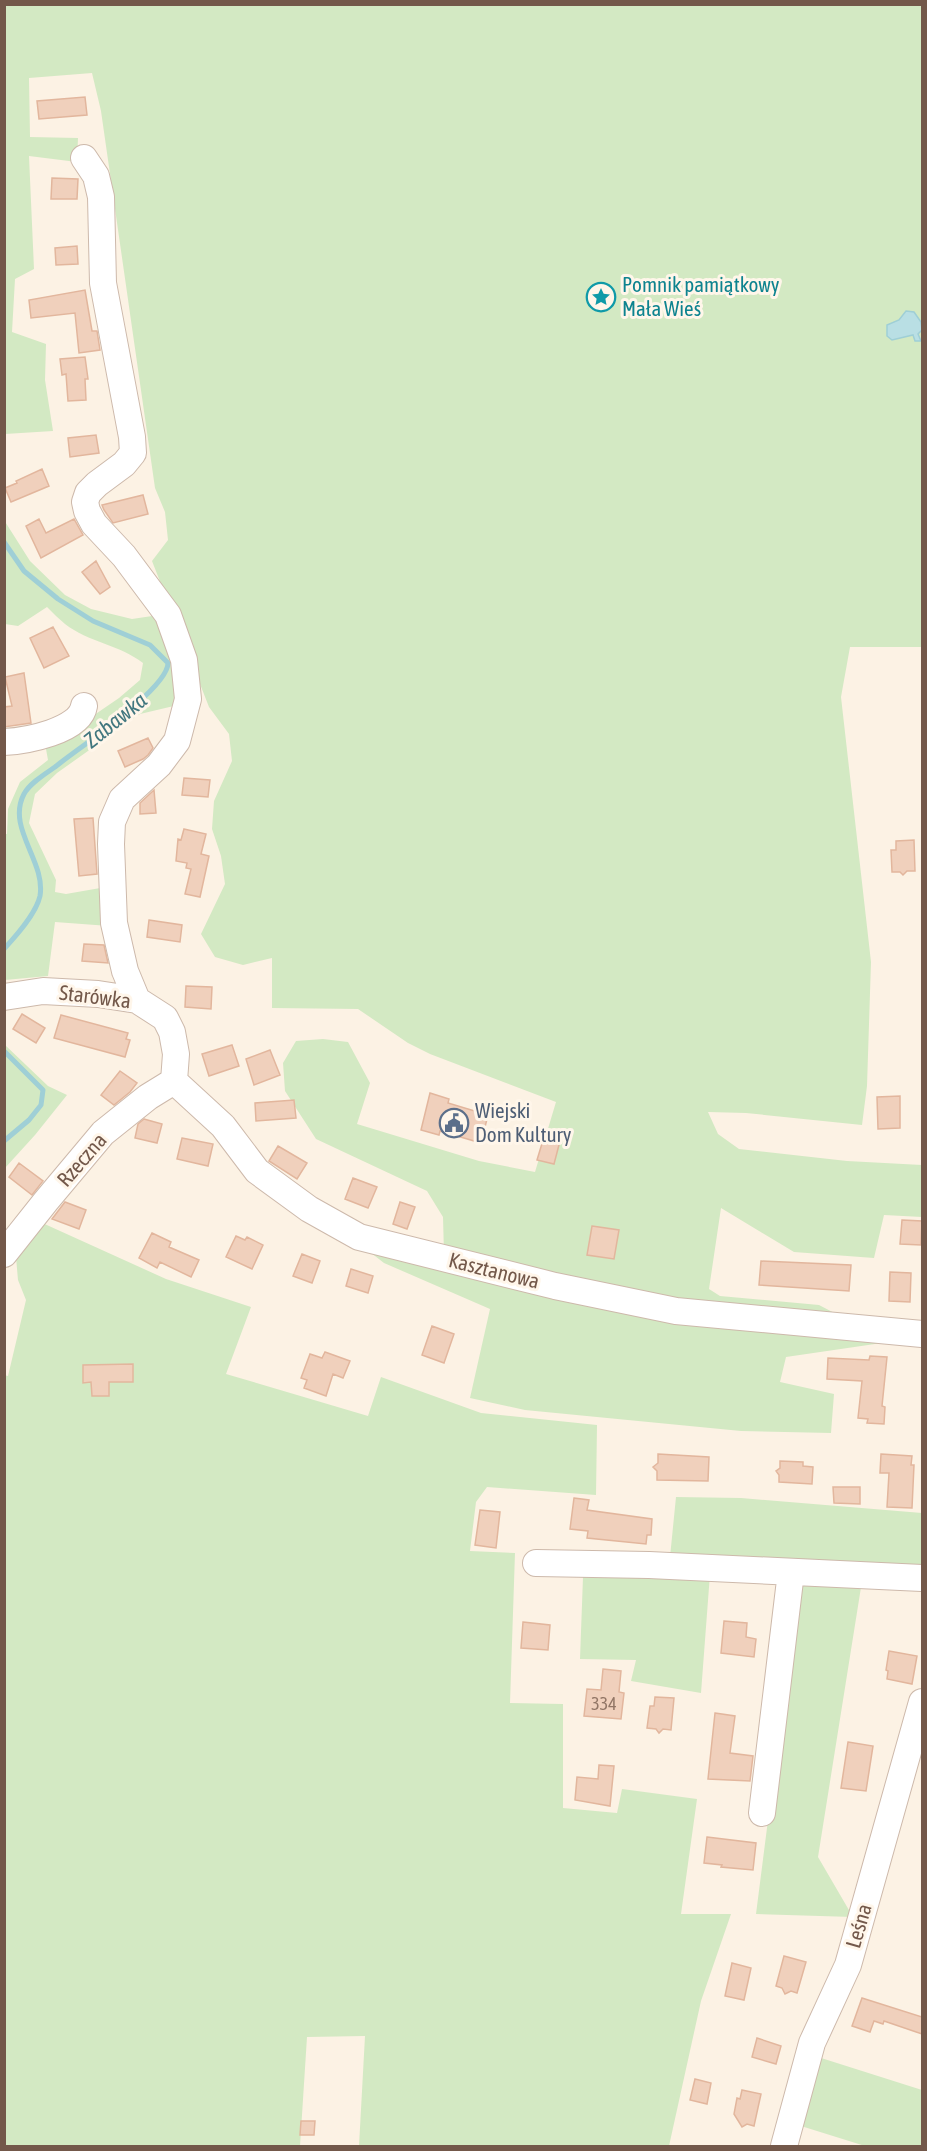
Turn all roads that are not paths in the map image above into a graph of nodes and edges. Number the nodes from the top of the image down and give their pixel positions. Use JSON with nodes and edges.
{"nodes":[{"id":1,"x":84,"y":158,"type":"dead end"},
{"id":2,"x":84,"y":706,"type":"dead end"},
{"id":3,"x":4,"y":742,"type":"edge"},
{"id":4,"x":4,"y":997,"type":"edge"},
{"id":5,"x":137,"y":1000,"type":"junction"},
{"id":6,"x":174,"y":1081,"type":"junction"},
{"id":7,"x":4,"y":1254,"type":"edge"},
{"id":8,"x":922,"y":1334,"type":"edge"},
{"id":9,"x":536,"y":1563,"type":"dead end"},
{"id":10,"x":791,"y":1572,"type":"junction"},
{"id":11,"x":922,"y":1578,"type":"edge"},
{"id":12,"x":922,"y":1702,"type":"edge"},
{"id":13,"x":762,"y":1813,"type":"dead end"},
{"id":14,"x":784,"y":2146,"type":"edge"}],
"edges":[{"from":1,"to":5,"type":"street"},
{"from":2,"to":3,"type":"street"},
{"from":4,"to":5,"type":"street","name":"Starówka"},
{"from":5,"to":6,"type":"street","name":"Starówka"},
{"from":6,"to":7,"type":"street","name":"Rzeczna"},
{"from":6,"to":8,"type":"street","name":"Kasztanowa"},
{"from":9,"to":10,"type":"street"},
{"from":10,"to":11,"type":"street"},
{"from":10,"to":13,"type":"street"},
{"from":12,"to":14,"type":"street","name":"Leśna"}]}
